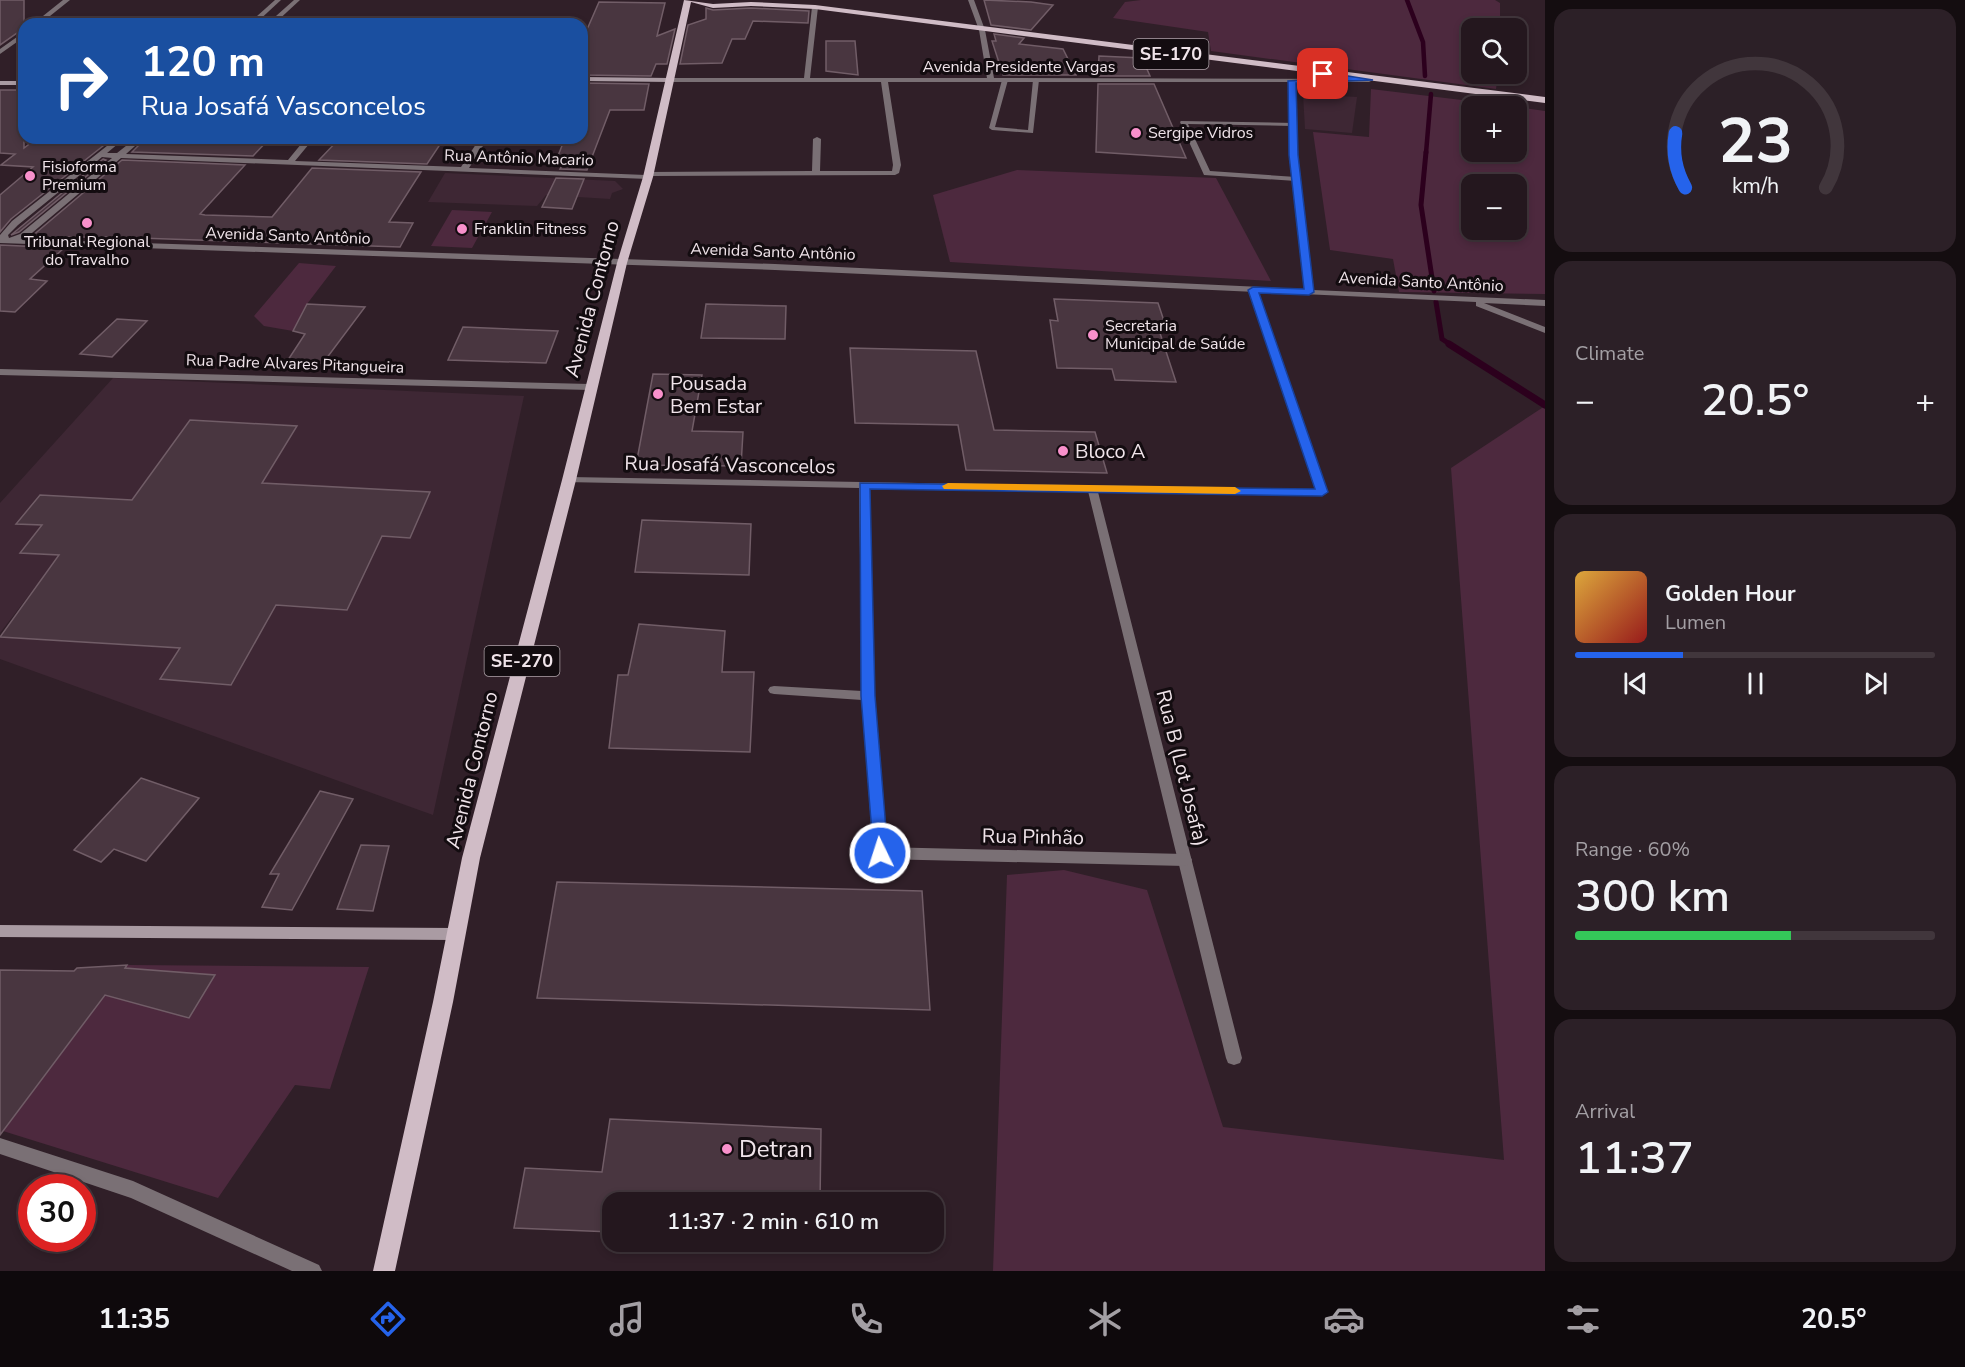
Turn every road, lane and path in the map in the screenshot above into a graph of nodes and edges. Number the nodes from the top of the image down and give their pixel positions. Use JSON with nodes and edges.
{"nodes":[{"id":1,"x":67,"y":0,"type":"edge"},
{"id":2,"x":278,"y":0,"type":"edge"},
{"id":3,"x":297,"y":0,"type":"edge"},
{"id":4,"x":689,"y":0,"type":"edge"},
{"id":5,"x":740,"y":0,"type":"edge"},
{"id":6,"x":770,"y":0,"type":"edge"},
{"id":7,"x":971,"y":0,"type":"edge"},
{"id":8,"x":729,"y":5,"type":"junction"},
{"id":9,"x":797,"y":6,"type":"junction"},
{"id":10,"x":815,"y":8,"type":"junction"},
{"id":11,"x":699,"y":13,"type":"dead end"},
{"id":12,"x":44,"y":18,"type":"edge"},
{"id":13,"x":258,"y":18,"type":"edge"},
{"id":14,"x":277,"y":18,"type":"edge"},
{"id":15,"x":691,"y":19,"type":"dead end"},
{"id":16,"x":682,"y":24,"type":"junction"},
{"id":17,"x":982,"y":30,"type":"junction"},
{"id":18,"x":18,"y":38,"type":"edge"},
{"id":19,"x":0,"y":52,"type":"edge"},
{"id":20,"x":588,"y":79,"type":"edge"},
{"id":21,"x":670,"y":80,"type":"junction"},
{"id":22,"x":807,"y":80,"type":"junction"},
{"id":23,"x":884,"y":80,"type":"junction"},
{"id":24,"x":991,"y":80,"type":"junction"},
{"id":25,"x":1005,"y":80,"type":"junction"},
{"id":26,"x":1036,"y":80,"type":"junction"},
{"id":27,"x":1369,"y":80,"type":"junction"},
{"id":28,"x":1292,"y":81,"type":"junction"},
{"id":29,"x":0,"y":83,"type":"edge"},
{"id":30,"x":18,"y":83,"type":"edge"},
{"id":31,"x":1545,"y":100,"type":"edge"},
{"id":32,"x":1292,"y":124,"type":"junction"},
{"id":33,"x":817,"y":139,"type":"dead end"},
{"id":34,"x":114,"y":144,"type":"edge"},
{"id":35,"x":133,"y":144,"type":"edge"},
{"id":36,"x":305,"y":144,"type":"edge"},
{"id":37,"x":480,"y":144,"type":"edge"},
{"id":38,"x":101,"y":155,"type":"junction"},
{"id":39,"x":120,"y":155,"type":"junction"},
{"id":40,"x":290,"y":162,"type":"junction"},
{"id":41,"x":464,"y":169,"type":"junction"},
{"id":42,"x":816,"y":174,"type":"junction"},
{"id":43,"x":648,"y":175,"type":"junction"},
{"id":44,"x":1296,"y":179,"type":"junction"},
{"id":45,"x":2,"y":243,"type":"edge"},
{"id":46,"x":622,"y":263,"type":"junction"},
{"id":47,"x":1253,"y":290,"type":"junction"},
{"id":48,"x":1309,"y":292,"type":"junction"},
{"id":49,"x":1469,"y":300,"type":"junction"},
{"id":50,"x":1545,"y":303,"type":"edge"},
{"id":51,"x":1545,"y":330,"type":"edge"},
{"id":52,"x":0,"y":372,"type":"edge"},
{"id":53,"x":590,"y":387,"type":"junction"},
{"id":54,"x":569,"y":480,"type":"junction"},
{"id":55,"x":864,"y":486,"type":"junction"},
{"id":56,"x":1092,"y":488,"type":"junction"},
{"id":57,"x":774,"y":690,"type":"dead end"},
{"id":58,"x":868,"y":696,"type":"junction"},
{"id":59,"x":1185,"y":860,"type":"junction"},
{"id":60,"x":0,"y":931,"type":"edge"},
{"id":61,"x":456,"y":934,"type":"junction"},
{"id":62,"x":1234,"y":1058,"type":"dead end"},
{"id":63,"x":0,"y":1146,"type":"edge"},
{"id":64,"x":313,"y":1271,"type":"edge"},
{"id":65,"x":384,"y":1271,"type":"edge"}],
"edges":[{"from":1,"to":12,"type":"street"},
{"from":2,"to":13,"type":"street"},
{"from":3,"to":14,"type":"street"},
{"from":4,"to":8,"type":"main road"},
{"from":4,"to":16,"type":"main road","name":"Avenida Contorno","number":"SE-270"},
{"from":5,"to":8,"type":"main road"},
{"from":6,"to":9,"type":"main road"},
{"from":7,"to":17,"type":"street"},
{"from":8,"to":9,"type":"main road"},
{"from":8,"to":11,"type":"main road"},
{"from":9,"to":10,"type":"main road","number":"SE-170"},
{"from":10,"to":17,"type":"main road","number":"SE-170"},
{"from":10,"to":22,"type":"street"},
{"from":15,"to":16,"type":"main road"},
{"from":16,"to":21,"type":"main road","name":"Avenida Contorno","number":"SE-270"},
{"from":17,"to":24,"type":"street"},
{"from":17,"to":27,"type":"main road","number":"SE-170"},
{"from":18,"to":19,"type":"street"},
{"from":20,"to":21,"type":"main road"},
{"from":21,"to":22,"type":"street","name":"Avenida Presidente Vargas"},
{"from":21,"to":43,"type":"main road","name":"Avenida Contorno","number":"SE-270"},
{"from":22,"to":23,"type":"street","name":"Avenida Presidente Vargas"},
{"from":23,"to":24,"type":"street","name":"Avenida Presidente Vargas"},
{"from":23,"to":42,"type":"street","name":"Rua Antônio Macario"},
{"from":24,"to":25,"type":"street","name":"Avenida Presidente Vargas"},
{"from":25,"to":26,"type":"street","name":"Avenida Presidente Vargas"},
{"from":25,"to":26,"type":"lane"},
{"from":26,"to":28,"type":"street","name":"Avenida Presidente Vargas"},
{"from":27,"to":28,"type":"street","name":"Avenida Presidente Vargas"},
{"from":27,"to":31,"type":"main road","number":"SE-170"},
{"from":28,"to":32,"type":"street"},
{"from":29,"to":30,"type":"main road"},
{"from":32,"to":44,"type":"street"},
{"from":32,"to":44,"type":"street"},
{"from":33,"to":42,"type":"street"},
{"from":34,"to":38,"type":"street"},
{"from":35,"to":39,"type":"street"},
{"from":36,"to":40,"type":"street"},
{"from":37,"to":41,"type":"street"},
{"from":38,"to":39,"type":"street","name":"Rua Antônio Macario"},
{"from":38,"to":45,"type":"street"},
{"from":39,"to":40,"type":"street","name":"Rua Antônio Macario"},
{"from":39,"to":45,"type":"street"},
{"from":40,"to":41,"type":"street","name":"Rua Antônio Macario"},
{"from":41,"to":43,"type":"street","name":"Rua Antônio Macario"},
{"from":42,"to":43,"type":"street","name":"Rua Antônio Macario"},
{"from":43,"to":46,"type":"main road","name":"Avenida Contorno","number":"SE-270"},
{"from":44,"to":48,"type":"street"},
{"from":45,"to":46,"type":"street","name":"Avenida Santo Antônio"},
{"from":46,"to":47,"type":"street","name":"Avenida Santo Antônio"},
{"from":46,"to":53,"type":"main road","name":"Avenida Contorno","number":"SE-270"},
{"from":47,"to":48,"type":"street","name":"Avenida Santo Antônio"},
{"from":47,"to":56,"type":"street","name":"Rua Josafá Vasconcelos"},
{"from":48,"to":49,"type":"street","name":"Avenida Santo Antônio"},
{"from":49,"to":50,"type":"street","name":"Avenida Santo Antônio"},
{"from":49,"to":51,"type":"street"},
{"from":52,"to":53,"type":"street","name":"Rua Padre Alvares Pitangueira"},
{"from":53,"to":54,"type":"main road","name":"Avenida Contorno","number":"SE-270"},
{"from":54,"to":55,"type":"street","name":"Rua Josafá Vasconcelos"},
{"from":54,"to":61,"type":"main road","name":"Avenida Contorno","number":"SE-270"},
{"from":55,"to":56,"type":"street","name":"Rua Josafá Vasconcelos"},
{"from":55,"to":58,"type":"street"},
{"from":56,"to":59,"type":"street","name":"Rua B (Lot Josafa)"},
{"from":57,"to":58,"type":"street"},
{"from":58,"to":59,"type":"street","name":"Rua Pinhão"},
{"from":59,"to":62,"type":"street","name":"Rua B (Lot Josafa)"},
{"from":60,"to":61,"type":"main road"},
{"from":61,"to":65,"type":"main road","number":"SE-270"},
{"from":63,"to":64,"type":"street"}]}
